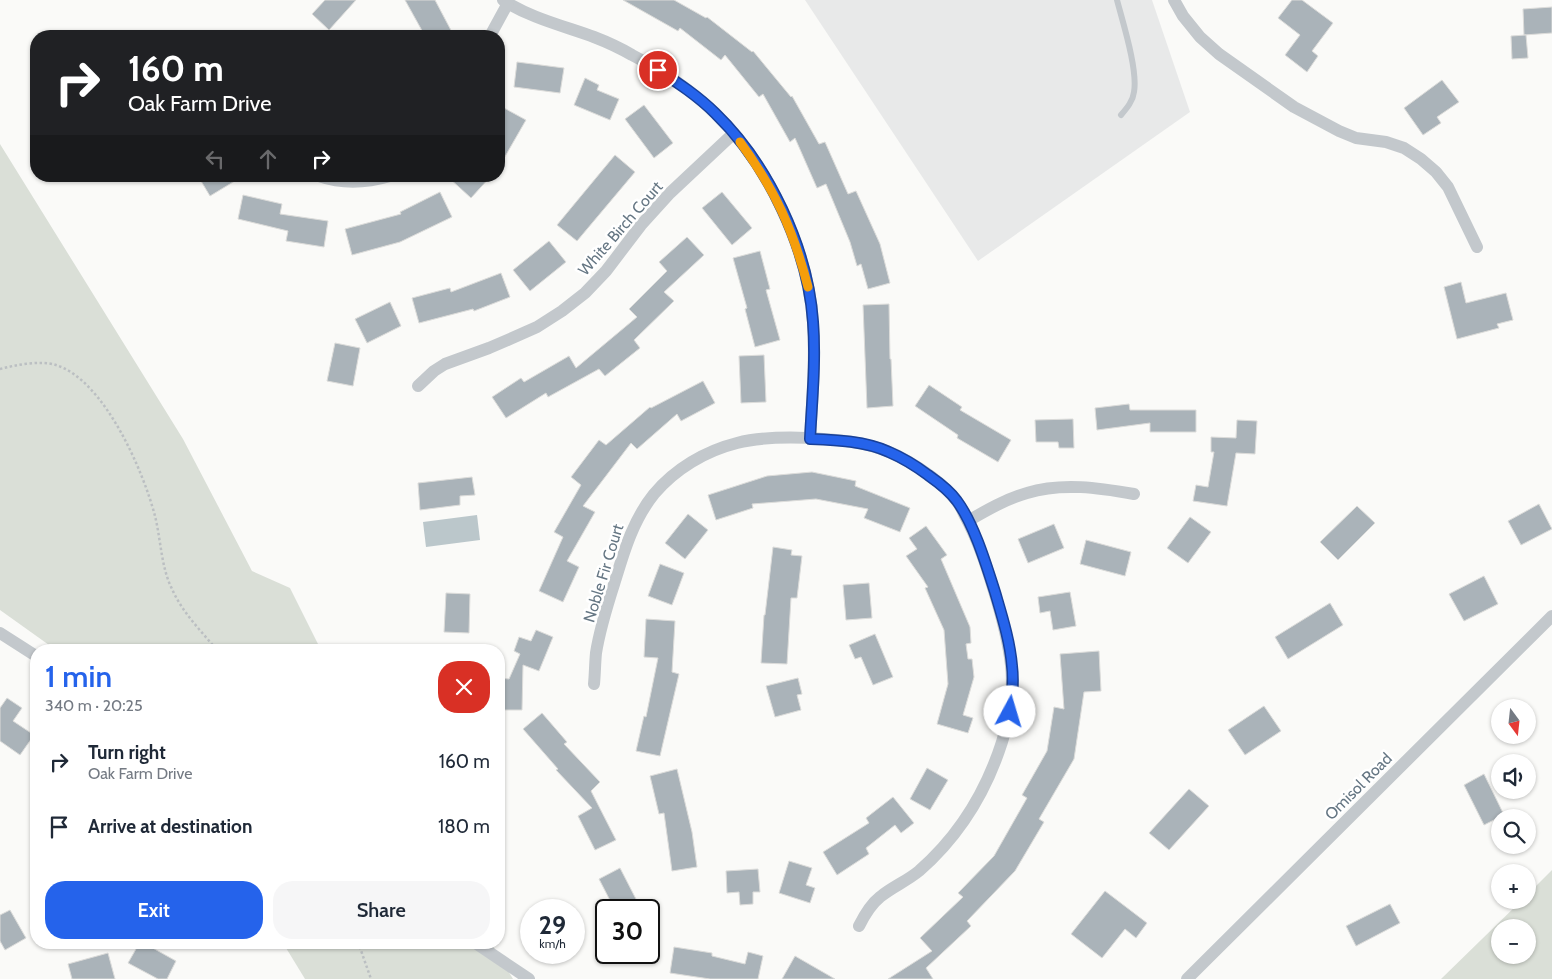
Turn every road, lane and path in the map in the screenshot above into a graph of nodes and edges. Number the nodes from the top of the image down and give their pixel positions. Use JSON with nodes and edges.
{"nodes":[{"id":1,"x":1117,"y":0,"type":"edge"},
{"id":2,"x":1174,"y":0,"type":"edge"},
{"id":3,"x":505,"y":2,"type":"edge"},
{"id":4,"x":493,"y":30,"type":"edge"},
{"id":5,"x":1120,"y":114,"type":"dead end"},
{"id":6,"x":734,"y":134,"type":"junction"},
{"id":7,"x":1477,"y":247,"type":"dead end"},
{"id":8,"x":0,"y":369,"type":"edge"},
{"id":9,"x":418,"y":386,"type":"dead end"},
{"id":10,"x":810,"y":439,"type":"junction"},
{"id":11,"x":1134,"y":494,"type":"dead end"},
{"id":12,"x":968,"y":520,"type":"junction"},
{"id":13,"x":1552,"y":616,"type":"edge"},
{"id":14,"x":0,"y":633,"type":"edge"},
{"id":15,"x":212,"y":644,"type":"edge"},
{"id":16,"x":30,"y":652,"type":"edge"},
{"id":17,"x":594,"y":684,"type":"dead end"},
{"id":18,"x":859,"y":926,"type":"dead end"},
{"id":19,"x":360,"y":949,"type":"edge"},
{"id":20,"x":484,"y":949,"type":"edge"},
{"id":21,"x":371,"y":979,"type":"edge"},
{"id":22,"x":528,"y":979,"type":"edge"},
{"id":23,"x":1187,"y":979,"type":"edge"}],
"edges":[{"from":1,"to":5,"type":"lane"},
{"from":2,"to":7,"type":"street"},
{"from":3,"to":4,"type":"street"},
{"from":3,"to":6,"type":"street"},
{"from":6,"to":9,"type":"street","name":"White Birch Court"},
{"from":6,"to":10,"type":"street"},
{"from":8,"to":15,"type":"path"},
{"from":10,"to":12,"type":"street","name":"Noble Fir Court"},
{"from":10,"to":17,"type":"street","name":"Noble Fir Court"},
{"from":11,"to":12,"type":"street"},
{"from":12,"to":18,"type":"street","name":"Noble Fir Court"},
{"from":13,"to":23,"type":"street","name":"Omisol Road"},
{"from":14,"to":16,"type":"street"},
{"from":19,"to":21,"type":"path"},
{"from":20,"to":22,"type":"street"}]}
